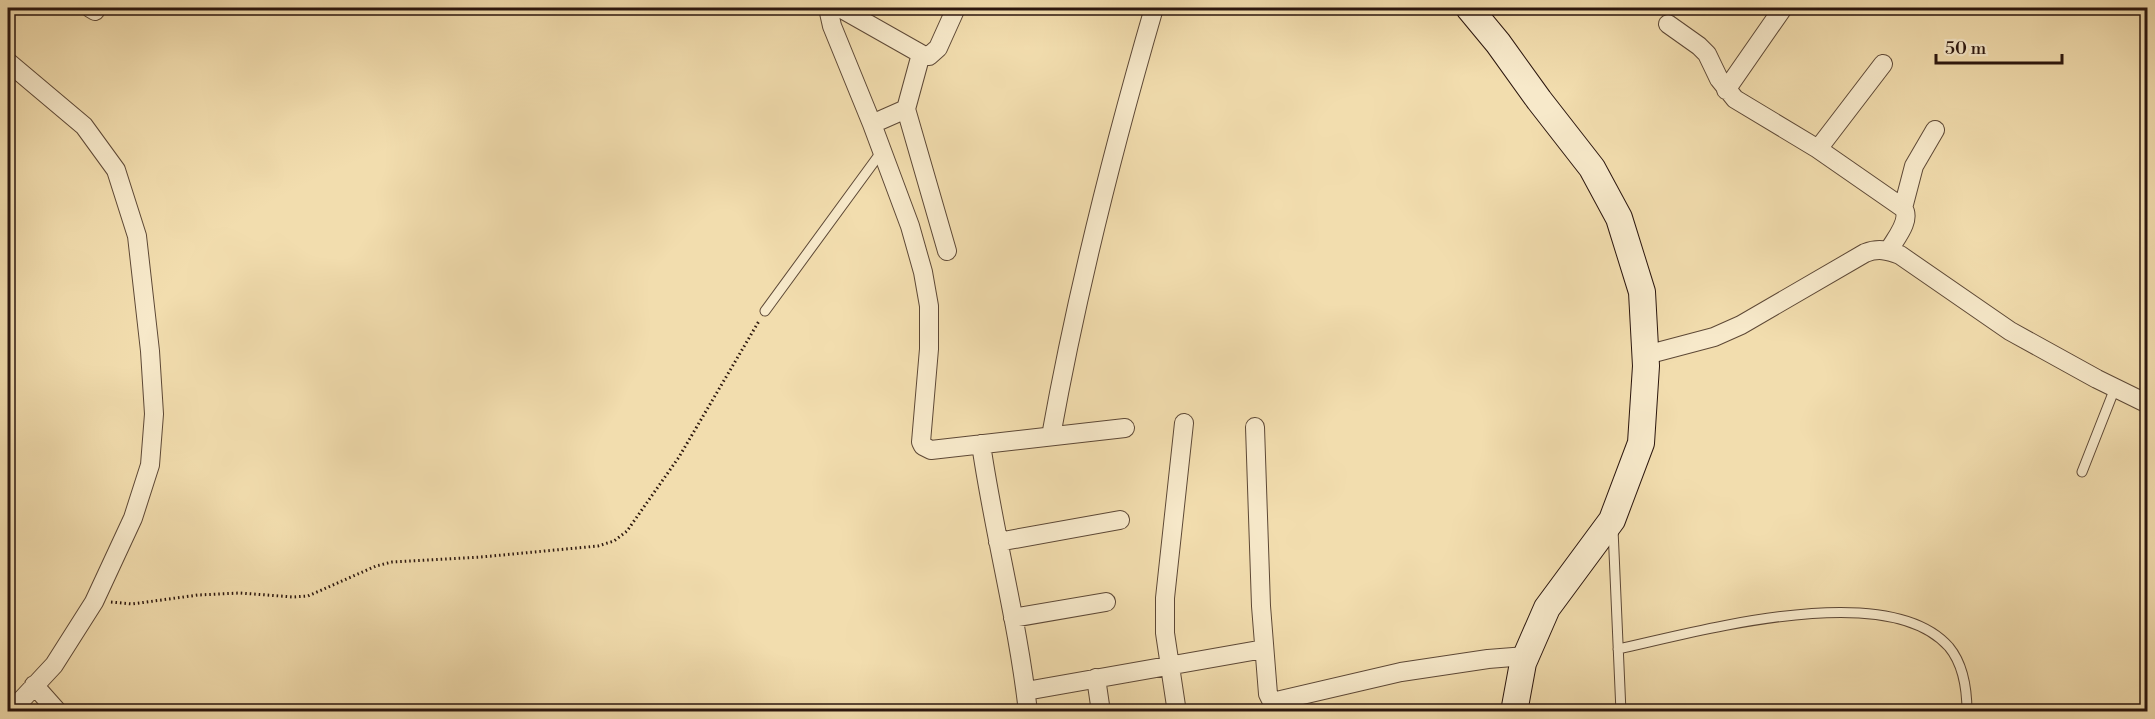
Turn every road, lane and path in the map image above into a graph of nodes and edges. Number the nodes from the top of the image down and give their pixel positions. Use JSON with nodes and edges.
{"nodes":[{"id":1,"x":828,"y":8,"type":"edge"},
{"id":2,"x":840,"y":8,"type":"edge"},
{"id":3,"x":956,"y":8,"type":"edge"},
{"id":4,"x":1154,"y":8,"type":"edge"},
{"id":5,"x":1469,"y":8,"type":"edge"},
{"id":6,"x":1783,"y":8,"type":"edge"},
{"id":7,"x":1668,"y":24,"type":"dead end"},
{"id":8,"x":921,"y":54,"type":"junction"},
{"id":9,"x":8,"y":62,"type":"edge"},
{"id":10,"x":1883,"y":64,"type":"dead end"},
{"id":11,"x":1726,"y":90,"type":"junction"},
{"id":12,"x":906,"y":109,"type":"junction"},
{"id":13,"x":872,"y":124,"type":"junction"},
{"id":14,"x":1935,"y":130,"type":"dead end"},
{"id":15,"x":1818,"y":149,"type":"junction"},
{"id":16,"x":882,"y":151,"type":"junction"},
{"id":17,"x":1903,"y":207,"type":"junction"},
{"id":18,"x":1889,"y":250,"type":"junction"},
{"id":19,"x":947,"y":251,"type":"dead end"},
{"id":20,"x":765,"y":311,"type":"joint"},
{"id":21,"x":1646,"y":355,"type":"junction"},
{"id":22,"x":2115,"y":388,"type":"junction"},
{"id":23,"x":2148,"y":404,"type":"edge"},
{"id":24,"x":1184,"y":423,"type":"dead end"},
{"id":25,"x":1125,"y":428,"type":"dead end"},
{"id":26,"x":1256,"y":428,"type":"dead end"},
{"id":27,"x":1051,"y":436,"type":"junction"},
{"id":28,"x":981,"y":444,"type":"junction"},
{"id":29,"x":2082,"y":472,"type":"dead end"},
{"id":30,"x":1120,"y":520,"type":"dead end"},
{"id":31,"x":1612,"y":520,"type":"junction"},
{"id":32,"x":998,"y":542,"type":"junction"},
{"id":33,"x":94,"y":602,"type":"junction"},
{"id":34,"x":1106,"y":602,"type":"dead end"},
{"id":35,"x":1013,"y":618,"type":"junction"},
{"id":36,"x":1264,"y":649,"type":"junction"},
{"id":37,"x":1618,"y":649,"type":"junction"},
{"id":38,"x":1526,"y":656,"type":"junction"},
{"id":39,"x":1169,"y":666,"type":"junction"},
{"id":40,"x":1096,"y":678,"type":"junction"},
{"id":41,"x":34,"y":685,"type":"junction"},
{"id":42,"x":1026,"y":691,"type":"junction"},
{"id":43,"x":1176,"y":706,"type":"dead end"},
{"id":44,"x":8,"y":711,"type":"edge"},
{"id":45,"x":58,"y":711,"type":"edge"},
{"id":46,"x":1028,"y":711,"type":"edge"},
{"id":47,"x":1101,"y":711,"type":"edge"},
{"id":48,"x":1514,"y":711,"type":"edge"},
{"id":49,"x":1621,"y":711,"type":"edge"},
{"id":50,"x":1967,"y":711,"type":"edge"}],
"edges":[{"from":1,"to":13,"type":"street"},
{"from":2,"to":8,"type":"street"},
{"from":3,"to":8,"type":"street"},
{"from":4,"to":27,"type":"street"},
{"from":5,"to":21,"type":"street"},
{"from":6,"to":11,"type":"street"},
{"from":7,"to":11,"type":"street"},
{"from":8,"to":12,"type":"street"},
{"from":9,"to":33,"type":"street"},
{"from":10,"to":15,"type":"street"},
{"from":11,"to":15,"type":"street"},
{"from":12,"to":13,"type":"street"},
{"from":12,"to":19,"type":"street"},
{"from":13,"to":16,"type":"street"},
{"from":14,"to":17,"type":"street"},
{"from":15,"to":17,"type":"street"},
{"from":16,"to":20,"type":"lane"},
{"from":16,"to":28,"type":"street"},
{"from":17,"to":18,"type":"street"},
{"from":18,"to":21,"type":"street"},
{"from":18,"to":22,"type":"street"},
{"from":20,"to":33,"type":"path"},
{"from":21,"to":31,"type":"street"},
{"from":22,"to":23,"type":"street"},
{"from":22,"to":29,"type":"lane"},
{"from":24,"to":39,"type":"street"},
{"from":25,"to":27,"type":"street"},
{"from":26,"to":36,"type":"street"},
{"from":27,"to":28,"type":"street"},
{"from":28,"to":32,"type":"street"},
{"from":30,"to":32,"type":"street"},
{"from":31,"to":37,"type":"lane"},
{"from":31,"to":38,"type":"street"},
{"from":32,"to":35,"type":"street"},
{"from":33,"to":41,"type":"street"},
{"from":34,"to":35,"type":"street"},
{"from":35,"to":42,"type":"street"},
{"from":36,"to":38,"type":"street"},
{"from":36,"to":39,"type":"street"},
{"from":37,"to":49,"type":"lane"},
{"from":37,"to":50,"type":"lane"},
{"from":38,"to":48,"type":"street"},
{"from":39,"to":40,"type":"street"},
{"from":39,"to":43,"type":"street"},
{"from":40,"to":42,"type":"street"},
{"from":40,"to":47,"type":"street"},
{"from":41,"to":44,"type":"street"},
{"from":41,"to":45,"type":"street"},
{"from":42,"to":46,"type":"street"}]}
